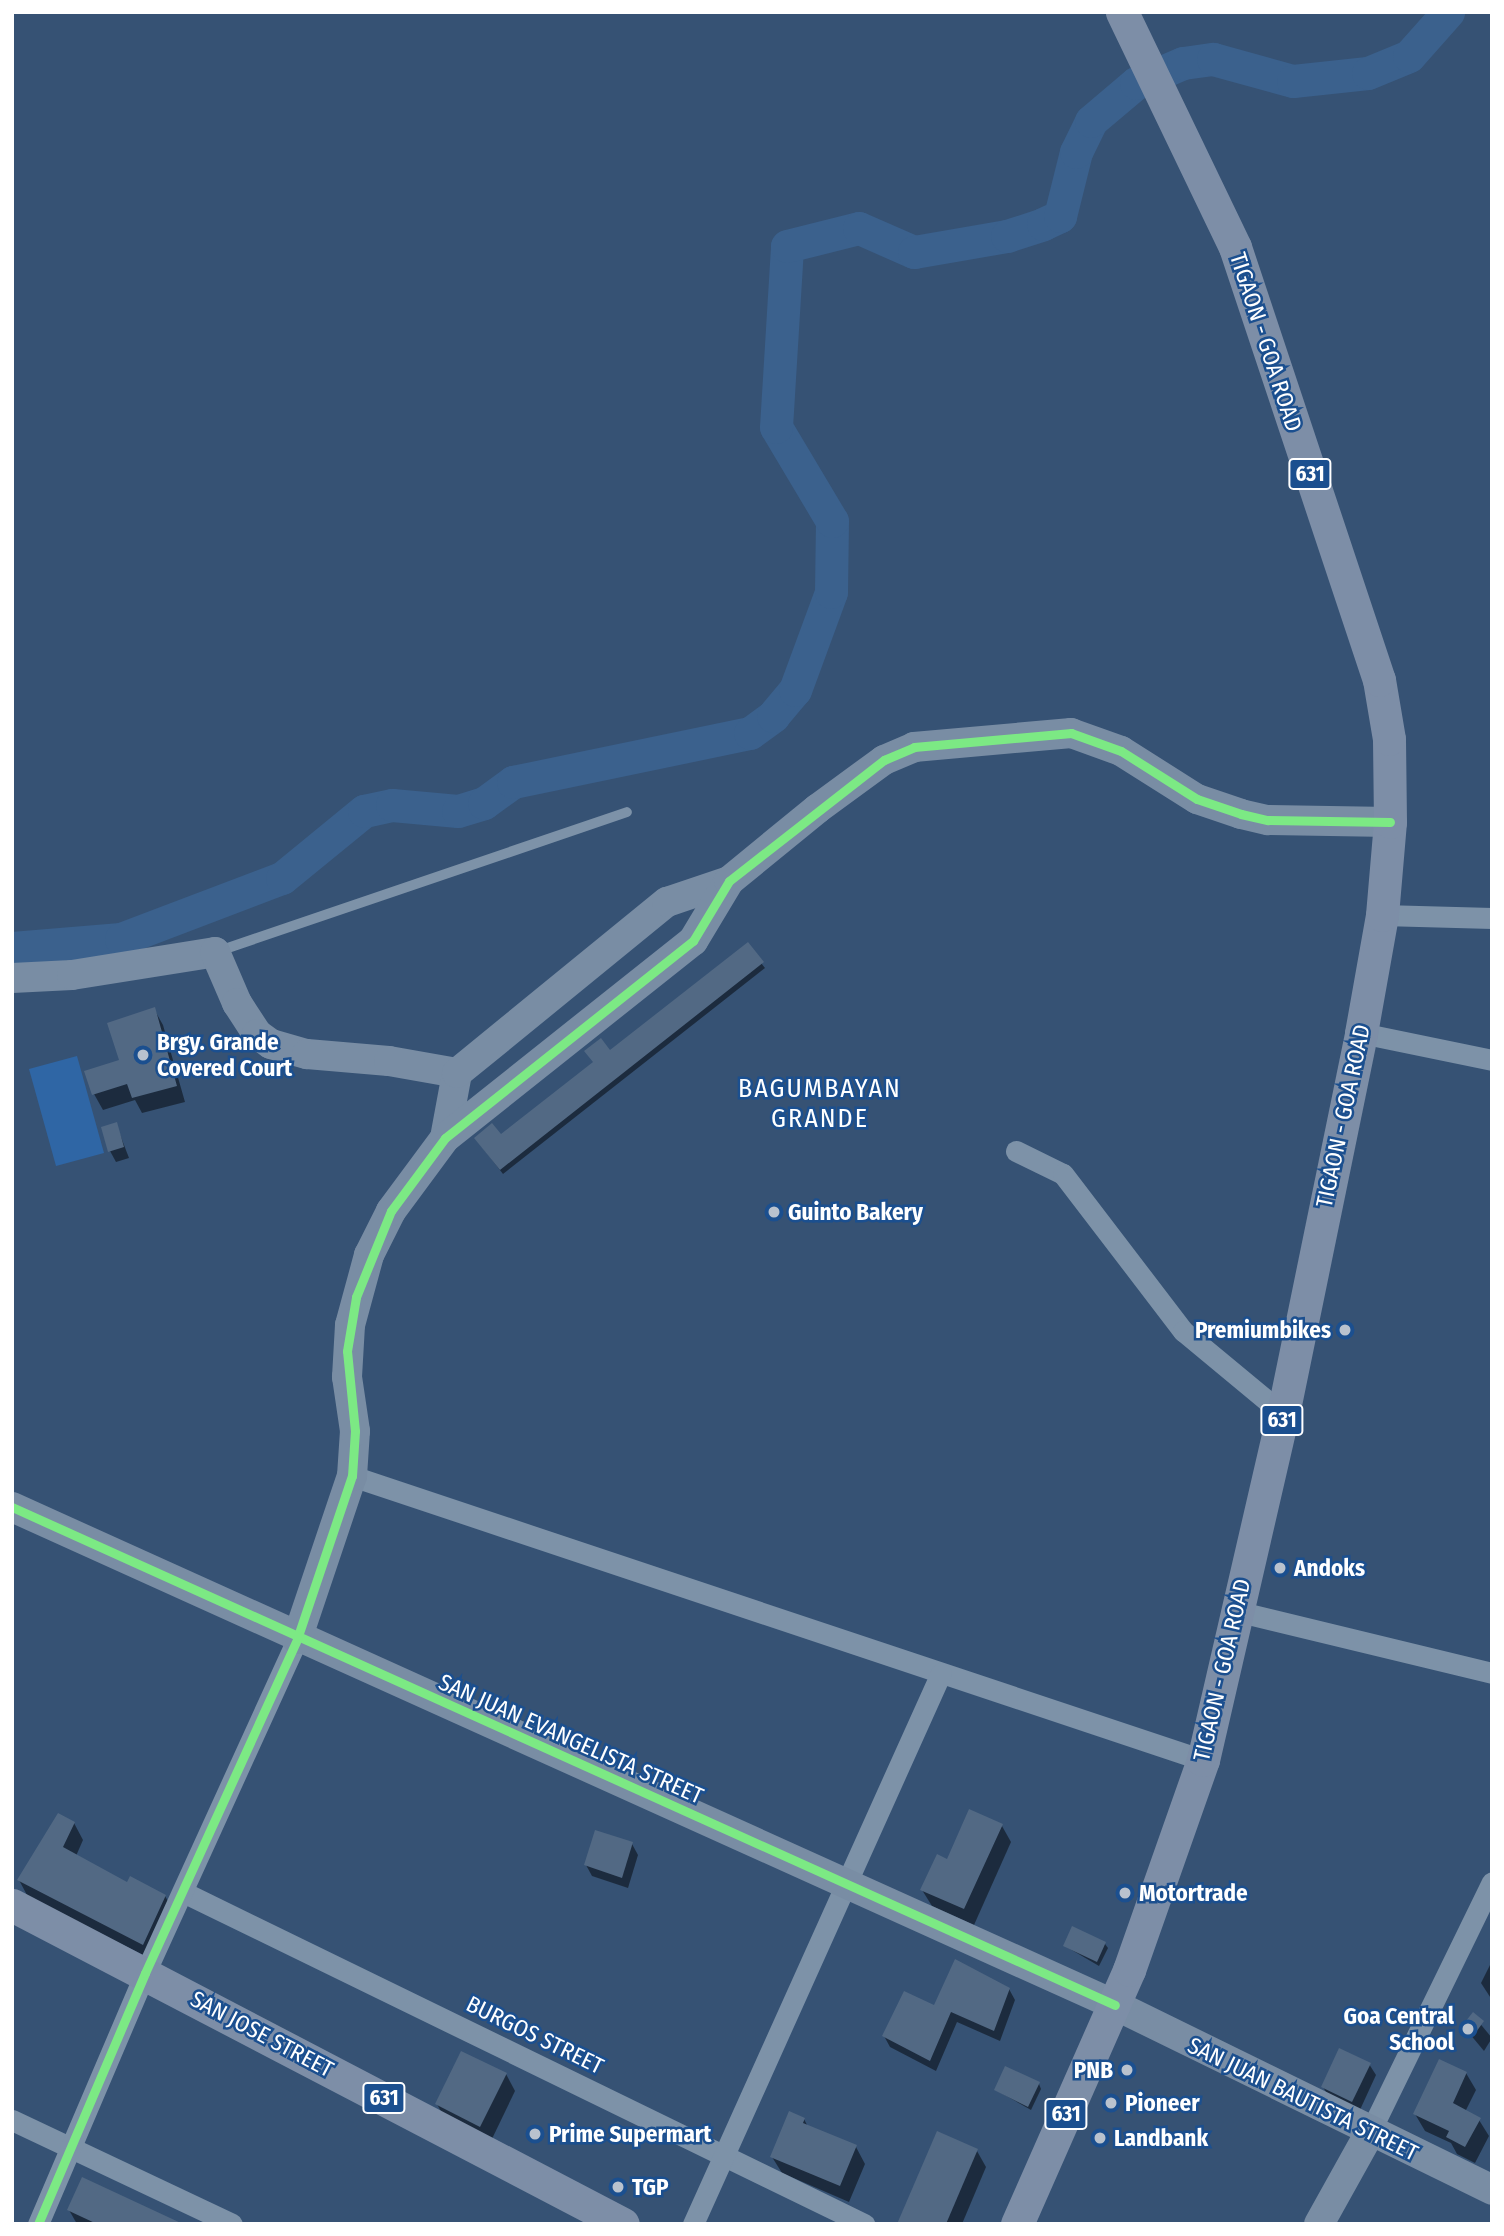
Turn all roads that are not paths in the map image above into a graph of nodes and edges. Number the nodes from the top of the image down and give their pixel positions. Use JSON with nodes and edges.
{"nodes":[{"id":1,"x":1127,"y":24,"type":"edge"},
{"id":2,"x":627,"y":812,"type":"dead end"},
{"id":3,"x":1390,"y":822,"type":"junction"},
{"id":4,"x":729,"y":881,"type":"junction"},
{"id":5,"x":1382,"y":915,"type":"junction"},
{"id":6,"x":1492,"y":918,"type":"edge"},
{"id":7,"x":215,"y":952,"type":"junction"},
{"id":8,"x":12,"y":978,"type":"edge"},
{"id":9,"x":1361,"y":1032,"type":"junction"},
{"id":10,"x":1492,"y":1060,"type":"edge"},
{"id":11,"x":457,"y":1073,"type":"junction"},
{"id":12,"x":445,"y":1138,"type":"junction"},
{"id":13,"x":1016,"y":1151,"type":"dead end"},
{"id":14,"x":1283,"y":1414,"type":"junction"},
{"id":15,"x":352,"y":1476,"type":"junction"},
{"id":16,"x":12,"y":1507,"type":"edge"},
{"id":17,"x":1236,"y":1611,"type":"junction"},
{"id":18,"x":297,"y":1639,"type":"junction"},
{"id":19,"x":941,"y":1673,"type":"junction"},
{"id":20,"x":1492,"y":1673,"type":"edge"},
{"id":21,"x":1203,"y":1760,"type":"junction"},
{"id":22,"x":1492,"y":1882,"type":"edge"},
{"id":23,"x":847,"y":1883,"type":"junction"},
{"id":24,"x":183,"y":1892,"type":"junction"},
{"id":25,"x":12,"y":1905,"type":"edge"},
{"id":26,"x":145,"y":1973,"type":"junction"},
{"id":27,"x":1115,"y":2005,"type":"junction"},
{"id":28,"x":12,"y":2120,"type":"edge"},
{"id":29,"x":1369,"y":2134,"type":"junction"},
{"id":30,"x":72,"y":2147,"type":"junction"},
{"id":31,"x":723,"y":2156,"type":"junction"},
{"id":32,"x":1492,"y":2190,"type":"edge"},
{"id":33,"x":38,"y":2224,"type":"edge"},
{"id":34,"x":232,"y":2224,"type":"edge"},
{"id":35,"x":623,"y":2224,"type":"edge"},
{"id":36,"x":693,"y":2224,"type":"edge"},
{"id":37,"x":864,"y":2224,"type":"edge"},
{"id":38,"x":1017,"y":2224,"type":"edge"},
{"id":39,"x":1319,"y":2224,"type":"edge"}],
"edges":[{"from":1,"to":3,"type":"main road","name":"TIGAON - GOA ROAD","number":"631"},
{"from":2,"to":7,"type":"lane"},
{"from":3,"to":4,"type":"street"},
{"from":3,"to":5,"type":"main road","name":"TIGAON - GOA ROAD","number":"631"},
{"from":4,"to":11,"type":"street"},
{"from":4,"to":12,"type":"street"},
{"from":5,"to":6,"type":"street"},
{"from":5,"to":9,"type":"main road","name":"TIGAON - GOA ROAD","number":"631"},
{"from":7,"to":8,"type":"street"},
{"from":7,"to":11,"type":"street"},
{"from":9,"to":10,"type":"street"},
{"from":9,"to":14,"type":"main road","name":"TIGAON - GOA ROAD","number":"631"},
{"from":11,"to":12,"type":"street"},
{"from":12,"to":15,"type":"street"},
{"from":13,"to":14,"type":"street"},
{"from":14,"to":17,"type":"main road","name":"TIGAON - GOA ROAD","number":"631"},
{"from":15,"to":18,"type":"street"},
{"from":15,"to":19,"type":"street"},
{"from":16,"to":18,"type":"street","name":"SAN JUAN EVANGELISTA STREET"},
{"from":17,"to":20,"type":"street"},
{"from":17,"to":21,"type":"main road","name":"TIGAON - GOA ROAD","number":"631"},
{"from":18,"to":23,"type":"street","name":"SAN JUAN EVANGELISTA STREET"},
{"from":18,"to":24,"type":"street"},
{"from":19,"to":21,"type":"street"},
{"from":19,"to":23,"type":"street"},
{"from":21,"to":27,"type":"main road","name":"TIGAON - GOA ROAD","number":"631"},
{"from":22,"to":29,"type":"street"},
{"from":23,"to":27,"type":"street","name":"SAN JUAN EVANGELISTA STREET"},
{"from":23,"to":31,"type":"street"},
{"from":24,"to":26,"type":"street"},
{"from":24,"to":31,"type":"street","name":"BURGOS STREET"},
{"from":25,"to":26,"type":"main road","name":"SAN JOSE STREET","number":"631"},
{"from":26,"to":30,"type":"street"},
{"from":26,"to":35,"type":"main road","name":"SAN JOSE STREET","number":"631"},
{"from":27,"to":29,"type":"street","name":"SAN JUAN BAUTISTA STREET"},
{"from":27,"to":38,"type":"main road","name":"TIGAON - GOA ROAD","number":"631"},
{"from":28,"to":30,"type":"street"},
{"from":29,"to":32,"type":"street","name":"SAN JUAN BAUTISTA STREET"},
{"from":29,"to":39,"type":"street"},
{"from":30,"to":33,"type":"street"},
{"from":30,"to":34,"type":"street"},
{"from":31,"to":36,"type":"street"},
{"from":31,"to":37,"type":"street","name":"BURGOS STREET"}]}
